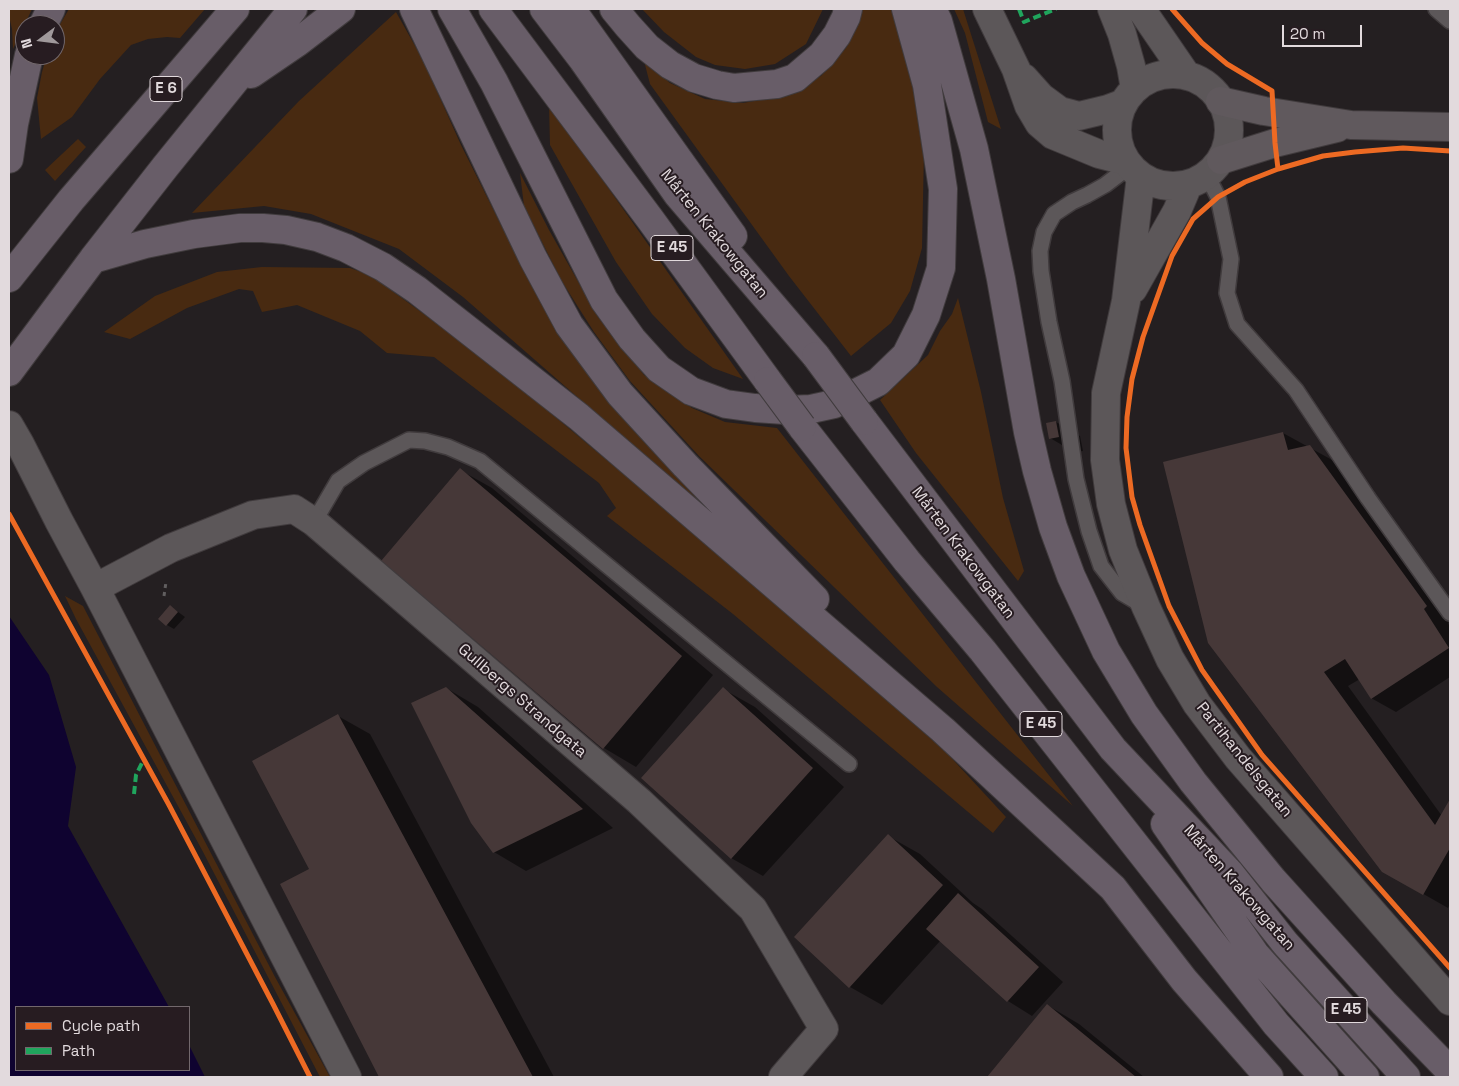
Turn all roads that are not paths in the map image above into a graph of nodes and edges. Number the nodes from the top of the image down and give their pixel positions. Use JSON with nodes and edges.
{"nodes":[{"id":1,"x":235,"y":9,"type":"edge"},
{"id":2,"x":293,"y":9,"type":"edge"},
{"id":3,"x":341,"y":9,"type":"edge"},
{"id":4,"x":452,"y":9,"type":"edge"},
{"id":5,"x":494,"y":9,"type":"edge"},
{"id":6,"x":544,"y":9,"type":"edge"},
{"id":7,"x":571,"y":9,"type":"edge"},
{"id":8,"x":614,"y":9,"type":"edge"},
{"id":9,"x":848,"y":9,"type":"edge"},
{"id":10,"x":906,"y":9,"type":"edge"},
{"id":11,"x":932,"y":9,"type":"edge"},
{"id":12,"x":987,"y":9,"type":"edge"},
{"id":13,"x":1112,"y":9,"type":"edge"},
{"id":14,"x":1141,"y":9,"type":"edge"},
{"id":15,"x":1436,"y":9,"type":"edge"},
{"id":16,"x":417,"y":13,"type":"edge"},
{"id":17,"x":1450,"y":22,"type":"edge"},
{"id":18,"x":26,"y":65,"type":"edge"},
{"id":19,"x":1016,"y":69,"type":"junction"},
{"id":20,"x":1187,"y":76,"type":"junction"},
{"id":21,"x":231,"y":87,"type":"junction"},
{"id":22,"x":9,"y":90,"type":"edge"},
{"id":23,"x":1130,"y":96,"type":"junction"},
{"id":24,"x":1220,"y":101,"type":"junction"},
{"id":25,"x":14,"y":124,"type":"junction"},
{"id":26,"x":1351,"y":125,"type":"junction"},
{"id":27,"x":1450,"y":127,"type":"edge"},
{"id":28,"x":9,"y":159,"type":"edge"},
{"id":29,"x":1132,"y":168,"type":"junction"},
{"id":30,"x":1205,"y":173,"type":"junction"},
{"id":31,"x":93,"y":259,"type":"junction"},
{"id":32,"x":9,"y":278,"type":"edge"},
{"id":33,"x":1001,"y":279,"type":"junction"},
{"id":34,"x":1126,"y":301,"type":"junction"},
{"id":35,"x":816,"y":356,"type":"junction"},
{"id":36,"x":9,"y":372,"type":"edge"},
{"id":37,"x":9,"y":425,"type":"edge"},
{"id":38,"x":314,"y":522,"type":"junction"},
{"id":39,"x":95,"y":588,"type":"junction"},
{"id":40,"x":1146,"y":607,"type":"junction"},
{"id":41,"x":1450,"y":613,"type":"edge"},
{"id":42,"x":943,"y":730,"type":"junction"},
{"id":43,"x":1113,"y":749,"type":"junction"},
{"id":44,"x":848,"y":764,"type":"dead end"},
{"id":45,"x":1229,"y":872,"type":"junction"},
{"id":46,"x":1450,"y":1001,"type":"edge"},
{"id":47,"x":1450,"y":1071,"type":"edge"},
{"id":48,"x":346,"y":1077,"type":"edge"},
{"id":49,"x":783,"y":1077,"type":"edge"},
{"id":50,"x":1269,"y":1077,"type":"edge"},
{"id":51,"x":1324,"y":1077,"type":"edge"},
{"id":52,"x":1365,"y":1077,"type":"edge"},
{"id":53,"x":1406,"y":1077,"type":"edge"}],
"edges":[{"from":1,"to":32,"type":"highway","number":"E 6"},
{"from":2,"to":21,"type":"highway"},
{"from":3,"to":21,"type":"highway"},
{"from":4,"to":10,"type":"highway"},
{"from":5,"to":51,"type":"highway","number":"E 45","bridge":true},
{"from":6,"to":35,"type":"highway","name":"Mårten Krakowgatan","number":"E 45"},
{"from":7,"to":35,"type":"highway"},
{"from":8,"to":9,"type":"highway"},
{"from":11,"to":33,"type":"highway"},
{"from":12,"to":19,"type":"street"},
{"from":13,"to":23,"type":"street","name":"Partihandelsgatan"},
{"from":14,"to":20,"type":"street","name":"Partihandelsgatan"},
{"from":15,"to":17,"type":"lane"},
{"from":16,"to":42,"type":"highway"},
{"from":18,"to":25,"type":"highway"},
{"from":19,"to":23,"type":"street"},
{"from":19,"to":29,"type":"street"},
{"from":20,"to":23,"type":"street","name":"Partihandelsgatan"},
{"from":20,"to":24,"type":"street","name":"Partihandelsgatan"},
{"from":21,"to":31,"type":"highway"},
{"from":22,"to":25,"type":"highway"},
{"from":23,"to":29,"type":"street","name":"Partihandelsgatan"},
{"from":24,"to":26,"type":"street"},
{"from":24,"to":30,"type":"street","name":"Partihandelsgatan"},
{"from":25,"to":28,"type":"highway"},
{"from":26,"to":27,"type":"street"},
{"from":26,"to":30,"type":"street"},
{"from":29,"to":30,"type":"street"},
{"from":29,"to":34,"type":"street","name":"Partihandelsgatan"},
{"from":29,"to":40,"type":"lane"},
{"from":30,"to":34,"type":"street","name":"Partihandelsgatan"},
{"from":30,"to":41,"type":"lane"},
{"from":31,"to":36,"type":"highway"},
{"from":31,"to":42,"type":"highway"},
{"from":33,"to":45,"type":"highway"},
{"from":33,"to":47,"type":"highway"},
{"from":34,"to":40,"type":"street","name":"Partihandelsgatan"},
{"from":35,"to":43,"type":"highway","name":"Mårten Krakowgatan","number":"E 45","bridge":true},
{"from":37,"to":39,"type":"street"},
{"from":38,"to":39,"type":"street","name":"Gullbergs Strandgata"},
{"from":38,"to":44,"type":"lane"},
{"from":38,"to":49,"type":"street","name":"Gullbergs Strandgata"},
{"from":39,"to":48,"type":"street"},
{"from":40,"to":46,"type":"street","name":"Partihandelsgatan"},
{"from":42,"to":50,"type":"highway"},
{"from":43,"to":45,"type":"highway","name":"Mårten Krakowgatan","number":"E 45"},
{"from":43,"to":52,"type":"highway"},
{"from":45,"to":53,"type":"highway","name":"Mårten Krakowgatan","number":"E 45"}]}
